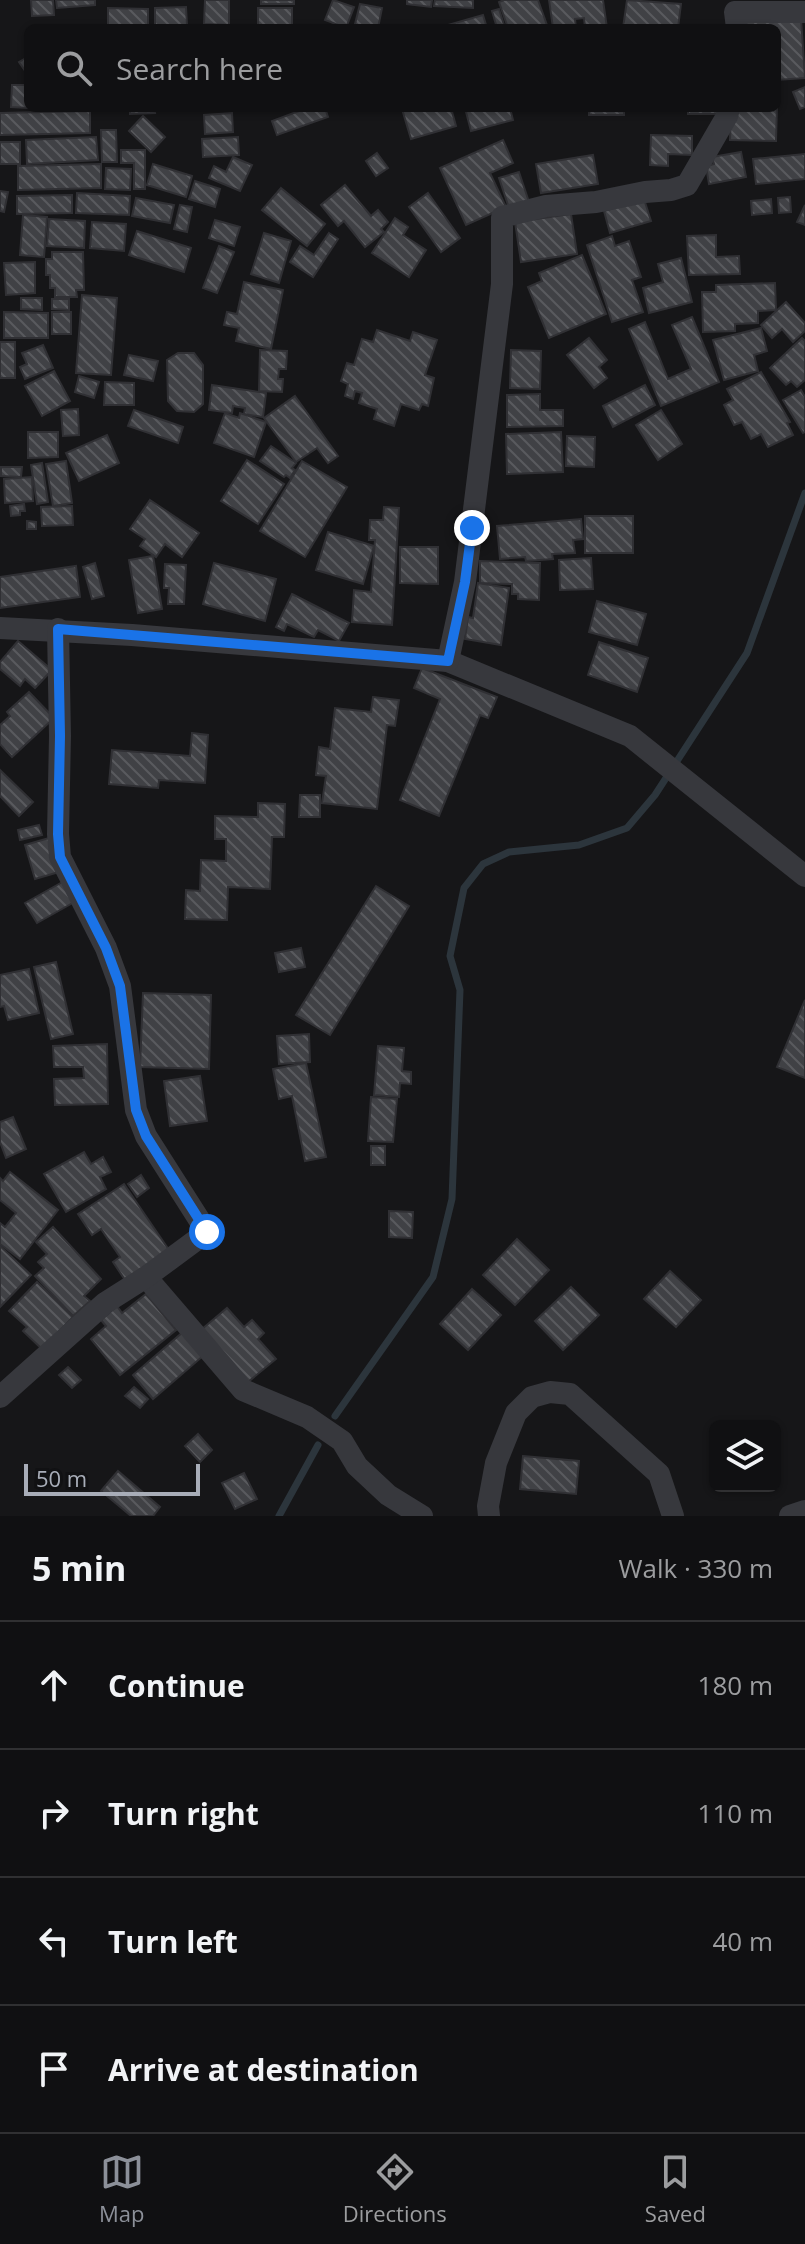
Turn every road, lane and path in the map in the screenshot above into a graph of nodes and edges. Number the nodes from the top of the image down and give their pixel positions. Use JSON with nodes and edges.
{"nodes":[{"id":1,"x":802,"y":0,"type":"edge"},
{"id":2,"x":805,"y":6,"type":"edge"},
{"id":3,"x":805,"y":12,"type":"edge"},
{"id":4,"x":736,"y":24,"type":"edge"},
{"id":5,"x":728,"y":112,"type":"edge"},
{"id":6,"x":0,"y":628,"type":"edge"},
{"id":7,"x":58,"y":629,"type":"junction"},
{"id":8,"x":448,"y":661,"type":"junction"},
{"id":9,"x":805,"y":876,"type":"edge"},
{"id":10,"x":146,"y":1277,"type":"junction"},
{"id":11,"x":0,"y":1397,"type":"edge"},
{"id":12,"x":805,"y":1511,"type":"edge"},
{"id":13,"x":422,"y":1516,"type":"edge"},
{"id":14,"x":489,"y":1516,"type":"edge"},
{"id":15,"x":673,"y":1516,"type":"edge"},
{"id":16,"x":790,"y":1516,"type":"edge"}],
"edges":[{"from":1,"to":2,"type":"street"},
{"from":3,"to":4,"type":"street"},
{"from":5,"to":8,"type":"street"},
{"from":6,"to":7,"type":"street"},
{"from":7,"to":8,"type":"street"},
{"from":7,"to":10,"type":"street"},
{"from":8,"to":9,"type":"street"},
{"from":10,"to":11,"type":"street"},
{"from":10,"to":13,"type":"street"},
{"from":12,"to":16,"type":"street"},
{"from":14,"to":15,"type":"street"}]}
